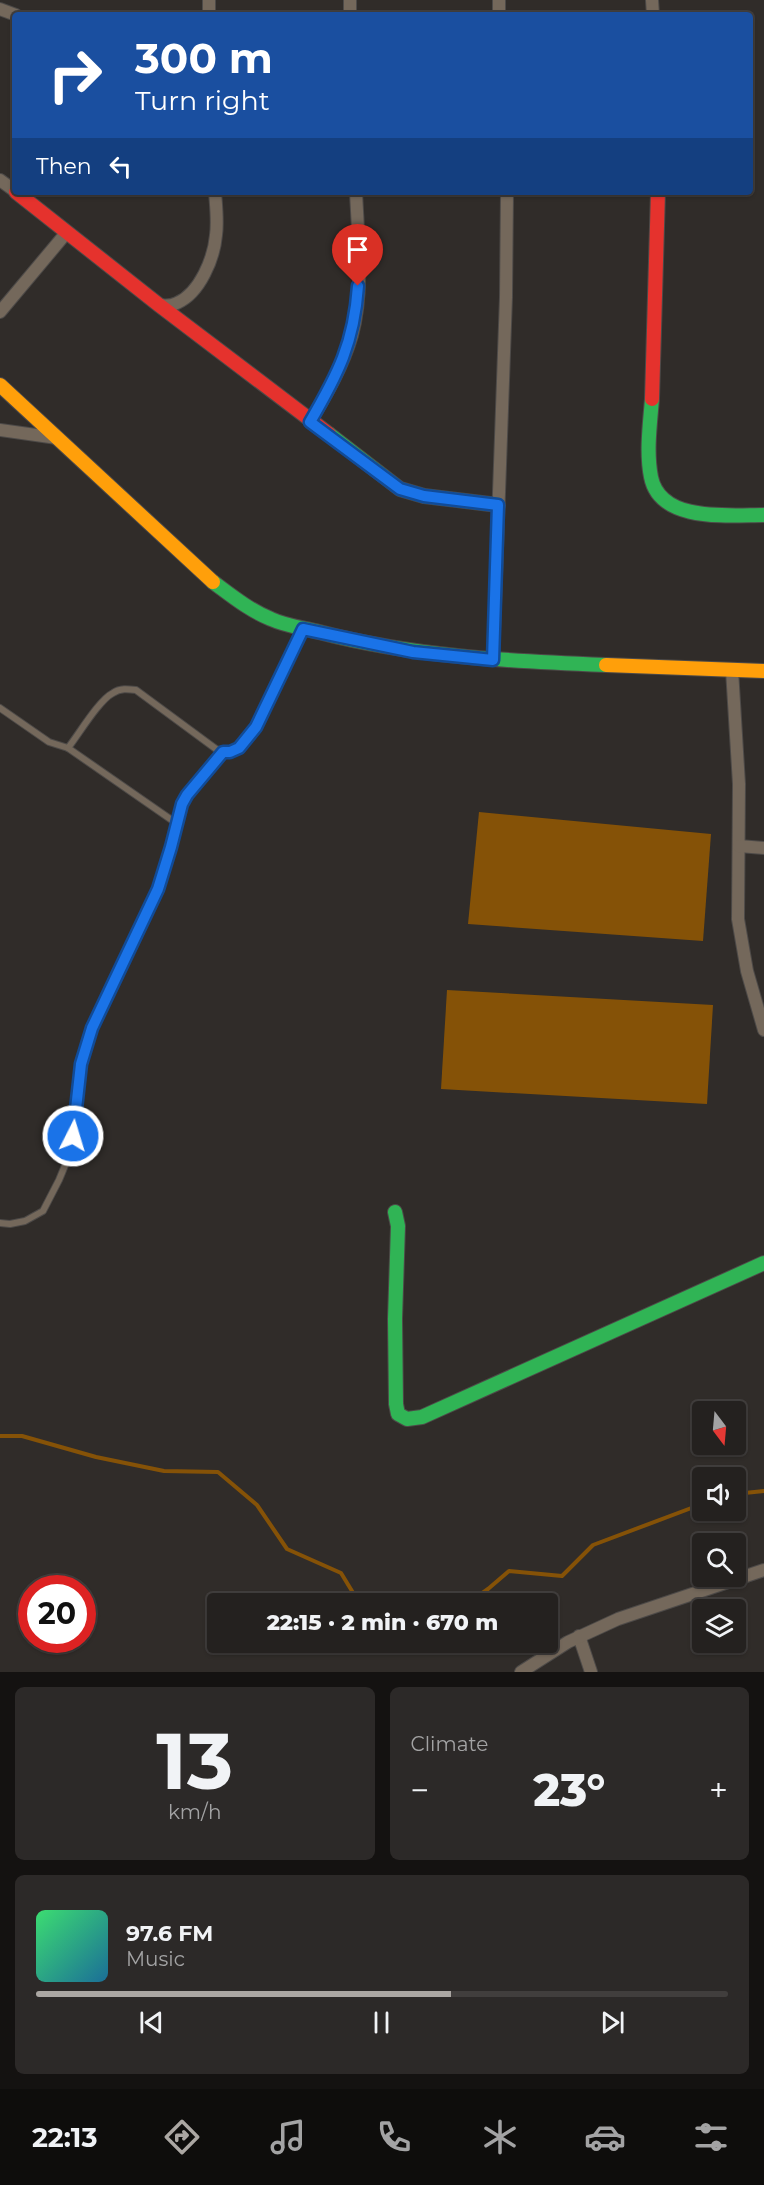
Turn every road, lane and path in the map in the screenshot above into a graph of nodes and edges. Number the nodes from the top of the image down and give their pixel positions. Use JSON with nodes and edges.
{"nodes":[{"id":1,"x":0,"y":180,"type":"edge"},
{"id":2,"x":12,"y":190,"type":"edge"},
{"id":3,"x":19,"y":195,"type":"edge"},
{"id":4,"x":215,"y":195,"type":"edge"},
{"id":5,"x":356,"y":195,"type":"edge"},
{"id":6,"x":507,"y":195,"type":"edge"},
{"id":7,"x":658,"y":195,"type":"edge"},
{"id":8,"x":67,"y":232,"type":"junction"},
{"id":9,"x":159,"y":306,"type":"junction"},
{"id":10,"x":0,"y":312,"type":"edge"},
{"id":11,"x":0,"y":385,"type":"edge"},
{"id":12,"x":310,"y":422,"type":"junction"},
{"id":13,"x":0,"y":430,"type":"edge"},
{"id":14,"x":57,"y":438,"type":"junction"},
{"id":15,"x":498,"y":505,"type":"junction"},
{"id":16,"x":764,"y":515,"type":"edge"},
{"id":17,"x":303,"y":629,"type":"junction"},
{"id":18,"x":493,"y":660,"type":"junction"},
{"id":19,"x":732,"y":670,"type":"junction"},
{"id":20,"x":764,"y":671,"type":"edge"},
{"id":21,"x":0,"y":708,"type":"edge"},
{"id":22,"x":68,"y":748,"type":"junction"},
{"id":23,"x":223,"y":752,"type":"junction"},
{"id":24,"x":176,"y":823,"type":"junction"},
{"id":25,"x":739,"y":846,"type":"junction"},
{"id":26,"x":764,"y":848,"type":"edge"},
{"id":27,"x":764,"y":1030,"type":"edge"},
{"id":28,"x":395,"y":1212,"type":"dead end"},
{"id":29,"x":0,"y":1223,"type":"edge"},
{"id":30,"x":764,"y":1263,"type":"edge"},
{"id":31,"x":764,"y":1570,"type":"edge"},
{"id":32,"x":579,"y":1636,"type":"junction"},
{"id":33,"x":521,"y":1672,"type":"edge"},
{"id":34,"x":591,"y":1672,"type":"edge"}],
"edges":[{"from":1,"to":2,"type":"street"},
{"from":3,"to":8,"type":"street"},
{"from":4,"to":9,"type":"street"},
{"from":5,"to":12,"type":"street"},
{"from":6,"to":15,"type":"street"},
{"from":7,"to":16,"type":"street"},
{"from":8,"to":9,"type":"street"},
{"from":8,"to":10,"type":"street"},
{"from":9,"to":12,"type":"street"},
{"from":11,"to":14,"type":"street"},
{"from":12,"to":15,"type":"street"},
{"from":13,"to":14,"type":"street"},
{"from":14,"to":17,"type":"street"},
{"from":15,"to":18,"type":"street"},
{"from":17,"to":18,"type":"street"},
{"from":17,"to":23,"type":"lane"},
{"from":18,"to":19,"type":"street"},
{"from":19,"to":20,"type":"street"},
{"from":19,"to":25,"type":"street"},
{"from":21,"to":22,"type":"lane"},
{"from":22,"to":23,"type":"lane"},
{"from":22,"to":24,"type":"lane"},
{"from":23,"to":24,"type":"lane"},
{"from":24,"to":29,"type":"lane"},
{"from":25,"to":26,"type":"street"},
{"from":25,"to":27,"type":"street"},
{"from":28,"to":30,"type":"street"},
{"from":31,"to":32,"type":"street"},
{"from":32,"to":33,"type":"street"},
{"from":32,"to":34,"type":"street"}]}
